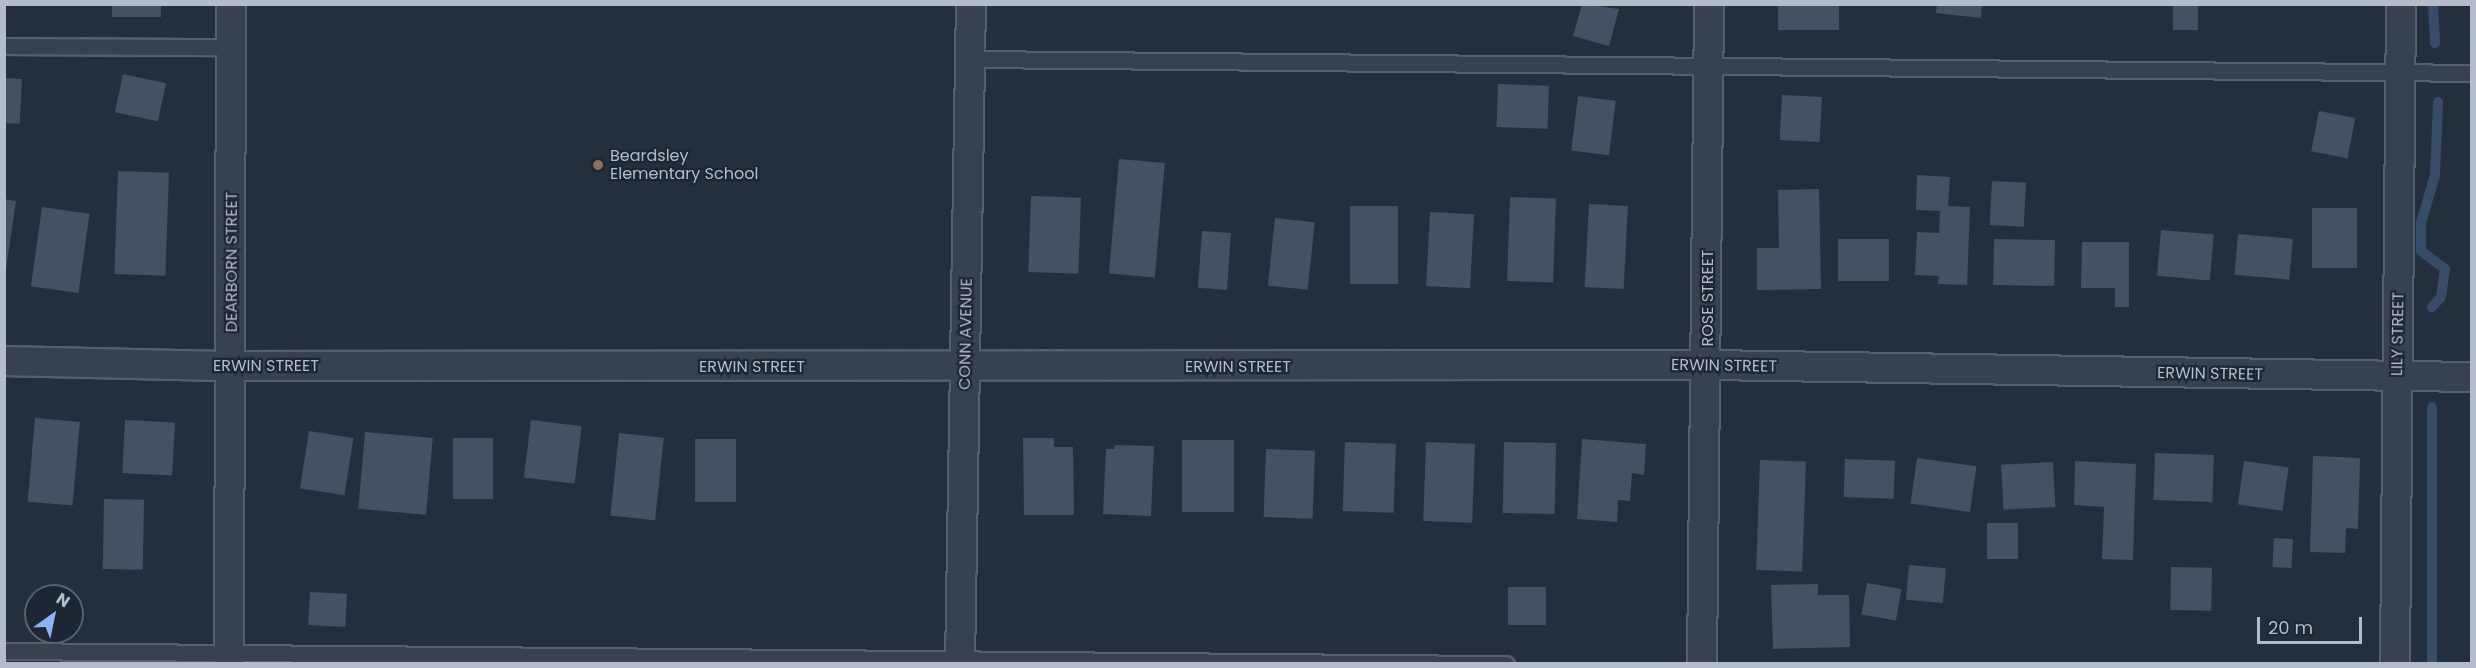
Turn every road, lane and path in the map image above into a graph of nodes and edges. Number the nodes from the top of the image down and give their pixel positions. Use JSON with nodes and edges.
{"nodes":[{"id":1,"x":231,"y":4,"type":"edge"},
{"id":2,"x":971,"y":4,"type":"edge"},
{"id":3,"x":1709,"y":4,"type":"edge"},
{"id":4,"x":2401,"y":4,"type":"edge"},
{"id":5,"x":4,"y":46,"type":"edge"},
{"id":6,"x":232,"y":47,"type":"junction"},
{"id":7,"x":970,"y":59,"type":"junction"},
{"id":8,"x":1708,"y":66,"type":"junction"},
{"id":9,"x":2400,"y":73,"type":"junction"},
{"id":10,"x":2472,"y":74,"type":"edge"},
{"id":11,"x":4,"y":361,"type":"edge"},
{"id":12,"x":1708,"y":365,"type":"junction"},
{"id":13,"x":232,"y":366,"type":"junction"},
{"id":14,"x":965,"y":367,"type":"junction"},
{"id":15,"x":2472,"y":377,"type":"edge"},
{"id":16,"x":2398,"y":378,"type":"junction"},
{"id":17,"x":4,"y":651,"type":"edge"},
{"id":18,"x":229,"y":658,"type":"edge"},
{"id":19,"x":960,"y":661,"type":"edge"},
{"id":20,"x":1506,"y":663,"type":"edge"},
{"id":21,"x":1702,"y":663,"type":"edge"},
{"id":22,"x":2395,"y":663,"type":"edge"}],
"edges":[{"from":1,"to":6,"type":"street","name":"DEARBORN STREET"},
{"from":2,"to":7,"type":"street","name":"CONN AVENUE"},
{"from":3,"to":8,"type":"street","name":"ROSE STREET"},
{"from":4,"to":9,"type":"street","name":"LILY STREET"},
{"from":5,"to":6,"type":"lane"},
{"from":6,"to":13,"type":"street","name":"DEARBORN STREET"},
{"from":7,"to":8,"type":"lane"},
{"from":7,"to":14,"type":"street","name":"CONN AVENUE"},
{"from":8,"to":9,"type":"lane"},
{"from":8,"to":12,"type":"street","name":"ROSE STREET"},
{"from":9,"to":10,"type":"lane"},
{"from":9,"to":16,"type":"street","name":"LILY STREET"},
{"from":11,"to":13,"type":"street","name":"ERWIN STREET"},
{"from":12,"to":14,"type":"street","name":"ERWIN STREET"},
{"from":12,"to":16,"type":"street","name":"ERWIN STREET"},
{"from":12,"to":21,"type":"street","name":"ROSE STREET"},
{"from":13,"to":14,"type":"street","name":"ERWIN STREET"},
{"from":13,"to":18,"type":"street","name":"DEARBORN STREET"},
{"from":14,"to":19,"type":"street","name":"CONN AVENUE"},
{"from":15,"to":16,"type":"street","name":"ERWIN STREET"},
{"from":16,"to":22,"type":"street","name":"LILY STREET"},
{"from":17,"to":18,"type":"lane"},
{"from":18,"to":19,"type":"lane"},
{"from":19,"to":20,"type":"lane"}]}
